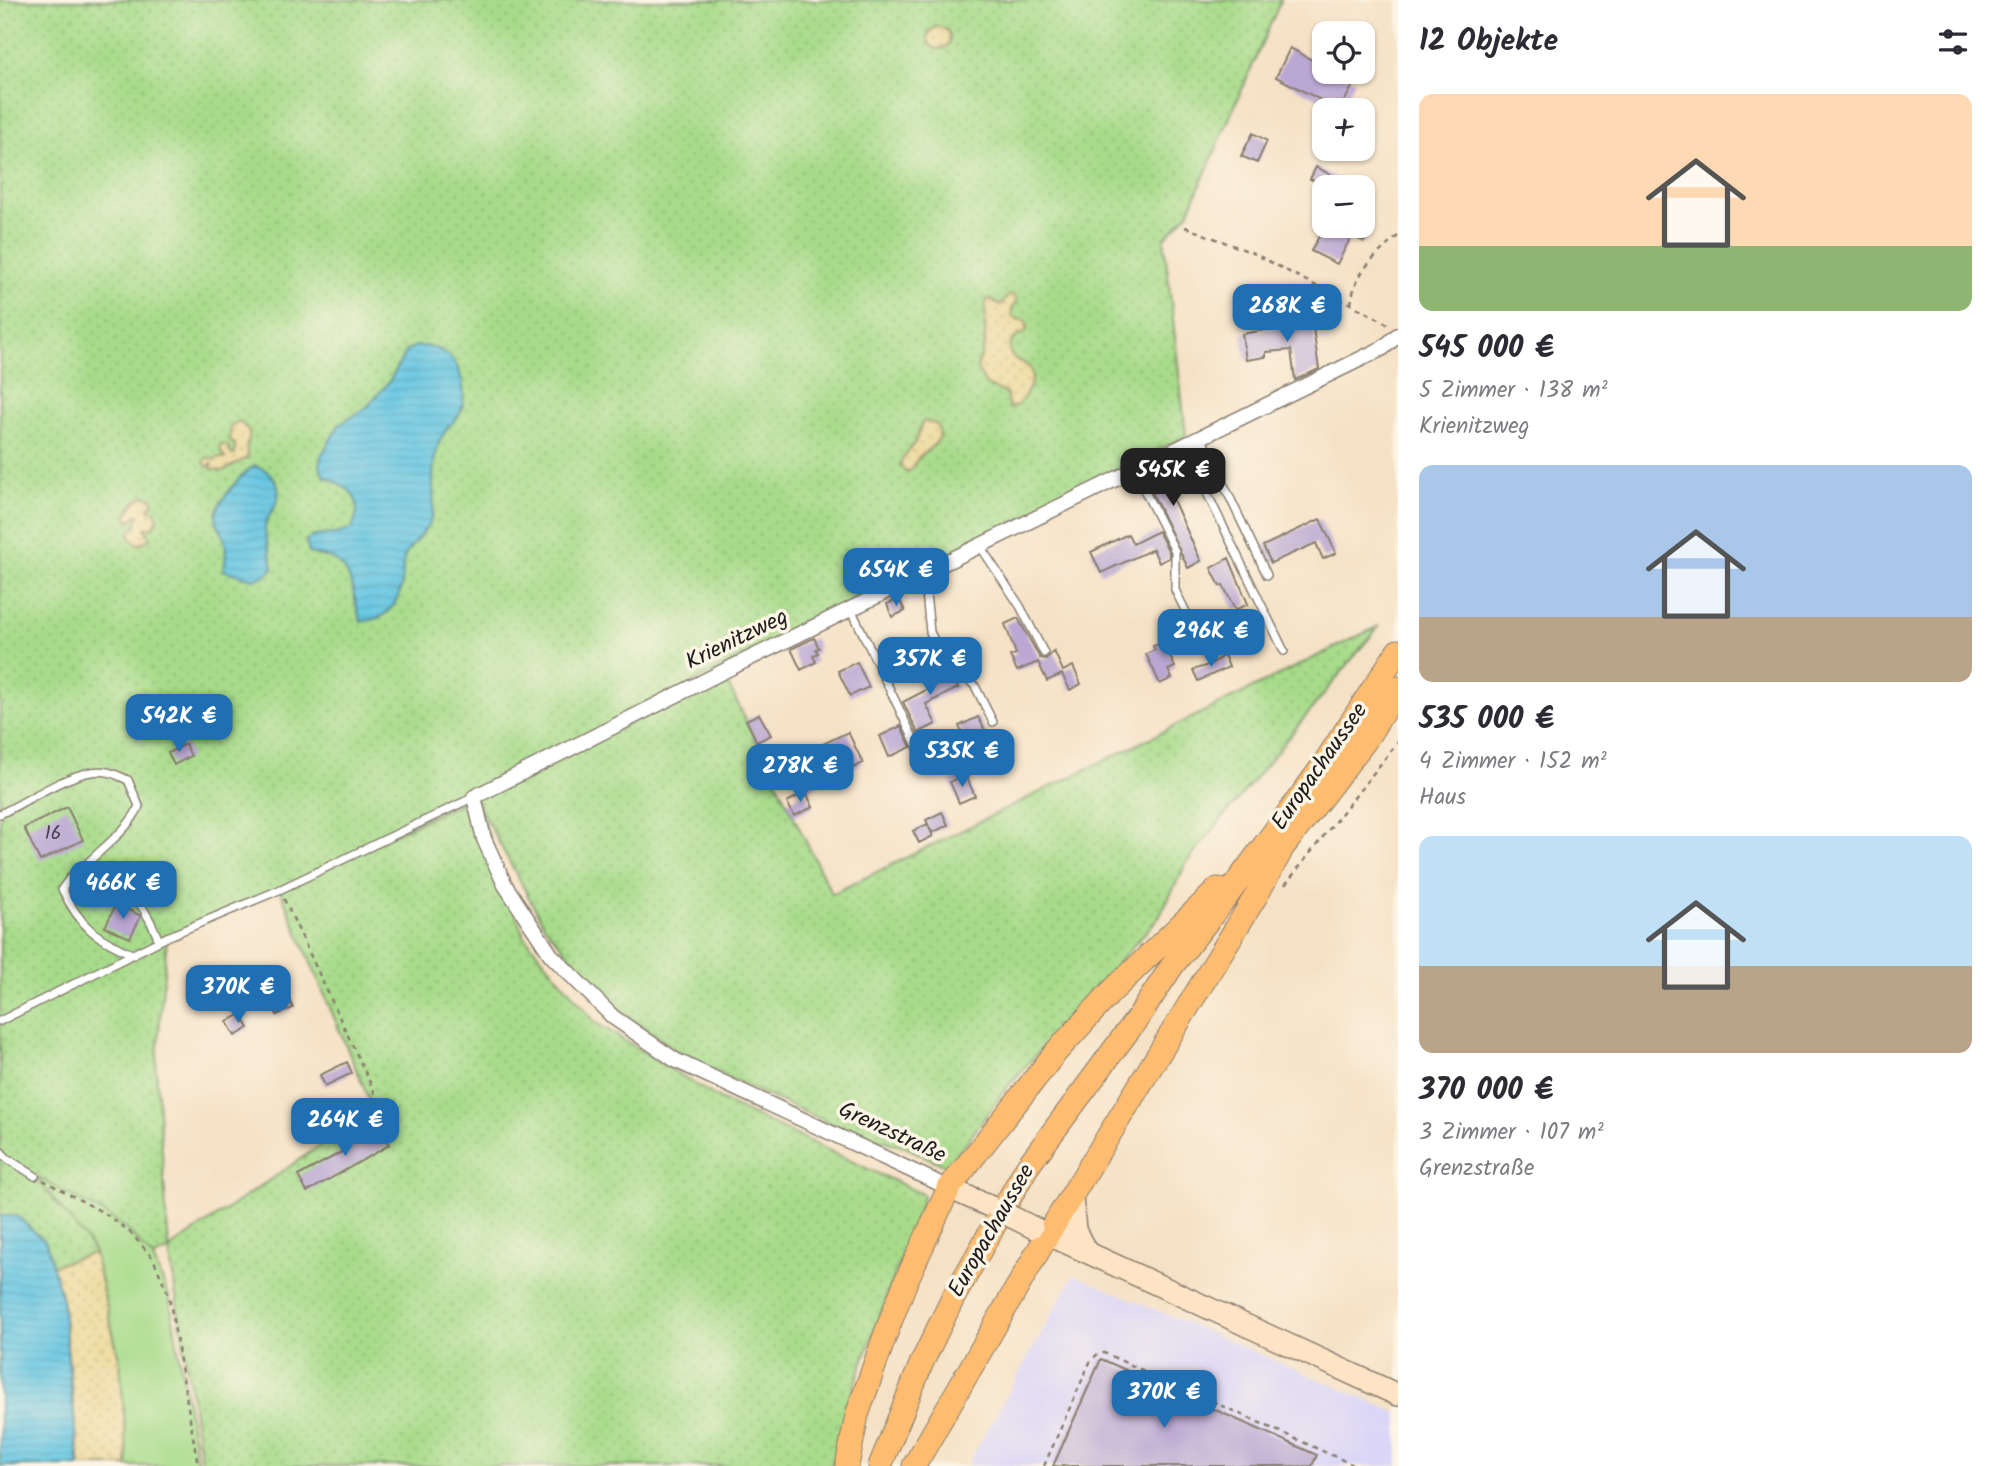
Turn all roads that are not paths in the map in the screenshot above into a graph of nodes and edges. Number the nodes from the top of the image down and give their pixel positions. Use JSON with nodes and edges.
{"nodes":[{"id":1,"x":1398,"y":335,"type":"edge"},
{"id":2,"x":1201,"y":437,"type":"junction"},
{"id":3,"x":1184,"y":446,"type":"junction"},
{"id":4,"x":1134,"y":470,"type":"junction"},
{"id":5,"x":980,"y":546,"type":"junction"},
{"id":6,"x":919,"y":575,"type":"junction"},
{"id":7,"x":1267,"y":575,"type":"dead end"},
{"id":8,"x":851,"y":609,"type":"junction"},
{"id":9,"x":1284,"y":651,"type":"dead end"},
{"id":10,"x":1398,"y":651,"type":"edge"},
{"id":11,"x":1044,"y":653,"type":"dead end"},
{"id":12,"x":1209,"y":658,"type":"dead end"},
{"id":13,"x":1398,"y":688,"type":"edge"},
{"id":14,"x":993,"y":722,"type":"dead end"},
{"id":15,"x":918,"y":748,"type":"dead end"},
{"id":16,"x":474,"y":797,"type":"junction"},
{"id":17,"x":0,"y":814,"type":"edge"},
{"id":18,"x":1271,"y":851,"type":"junction"},
{"id":19,"x":83,"y":868,"type":"junction"},
{"id":20,"x":159,"y":941,"type":"junction"},
{"id":21,"x":134,"y":955,"type":"junction"},
{"id":22,"x":0,"y":1021,"type":"edge"},
{"id":23,"x":0,"y":1151,"type":"edge"},
{"id":24,"x":35,"y":1176,"type":"road end"},
{"id":25,"x":959,"y":1192,"type":"junction"},
{"id":26,"x":1072,"y":1197,"type":"junction"},
{"id":27,"x":1040,"y":1230,"type":"junction"},
{"id":28,"x":1086,"y":1251,"type":"junction"},
{"id":29,"x":1398,"y":1395,"type":"edge"},
{"id":30,"x":847,"y":1466,"type":"edge"},
{"id":31,"x":880,"y":1466,"type":"edge"},
{"id":32,"x":914,"y":1466,"type":"edge"}],
"edges":[{"from":1,"to":2,"type":"street","name":"Krienitzweg"},
{"from":2,"to":3,"type":"street","name":"Krienitzweg"},
{"from":2,"to":7,"type":"lane"},
{"from":3,"to":4,"type":"street","name":"Krienitzweg"},
{"from":3,"to":9,"type":"lane"},
{"from":4,"to":5,"type":"street","name":"Krienitzweg"},
{"from":4,"to":12,"type":"lane"},
{"from":5,"to":6,"type":"street","name":"Krienitzweg"},
{"from":5,"to":11,"type":"lane"},
{"from":6,"to":8,"type":"street","name":"Krienitzweg"},
{"from":6,"to":14,"type":"lane"},
{"from":8,"to":15,"type":"lane"},
{"from":8,"to":16,"type":"street","name":"Krienitzweg"},
{"from":10,"to":18,"type":"main road","name":"Europachaussee"},
{"from":13,"to":18,"type":"main road","name":"Europachaussee"},
{"from":16,"to":20,"type":"lane","name":"Krienitzweg"},
{"from":16,"to":25,"type":"street","name":"Grenzstraße"},
{"from":17,"to":19,"type":"lane"},
{"from":18,"to":25,"type":"main road"},
{"from":18,"to":26,"type":"main road"},
{"from":18,"to":31,"type":"main road","name":"Europachaussee"},
{"from":19,"to":20,"type":"lane"},
{"from":19,"to":21,"type":"lane"},
{"from":20,"to":21,"type":"lane","name":"Krienitzweg"},
{"from":21,"to":22,"type":"lane","name":"Krienitzweg"},
{"from":23,"to":24,"type":"lane"},
{"from":25,"to":27,"type":"street","name":"Grenzstraße","bridge":true},
{"from":25,"to":30,"type":"main road"},
{"from":26,"to":27,"type":"main road"},
{"from":26,"to":28,"type":"street"},
{"from":27,"to":28,"type":"street","name":"Grenzstraße"},
{"from":27,"to":32,"type":"main road"},
{"from":28,"to":29,"type":"street","name":"Grenzstraße"}]}
